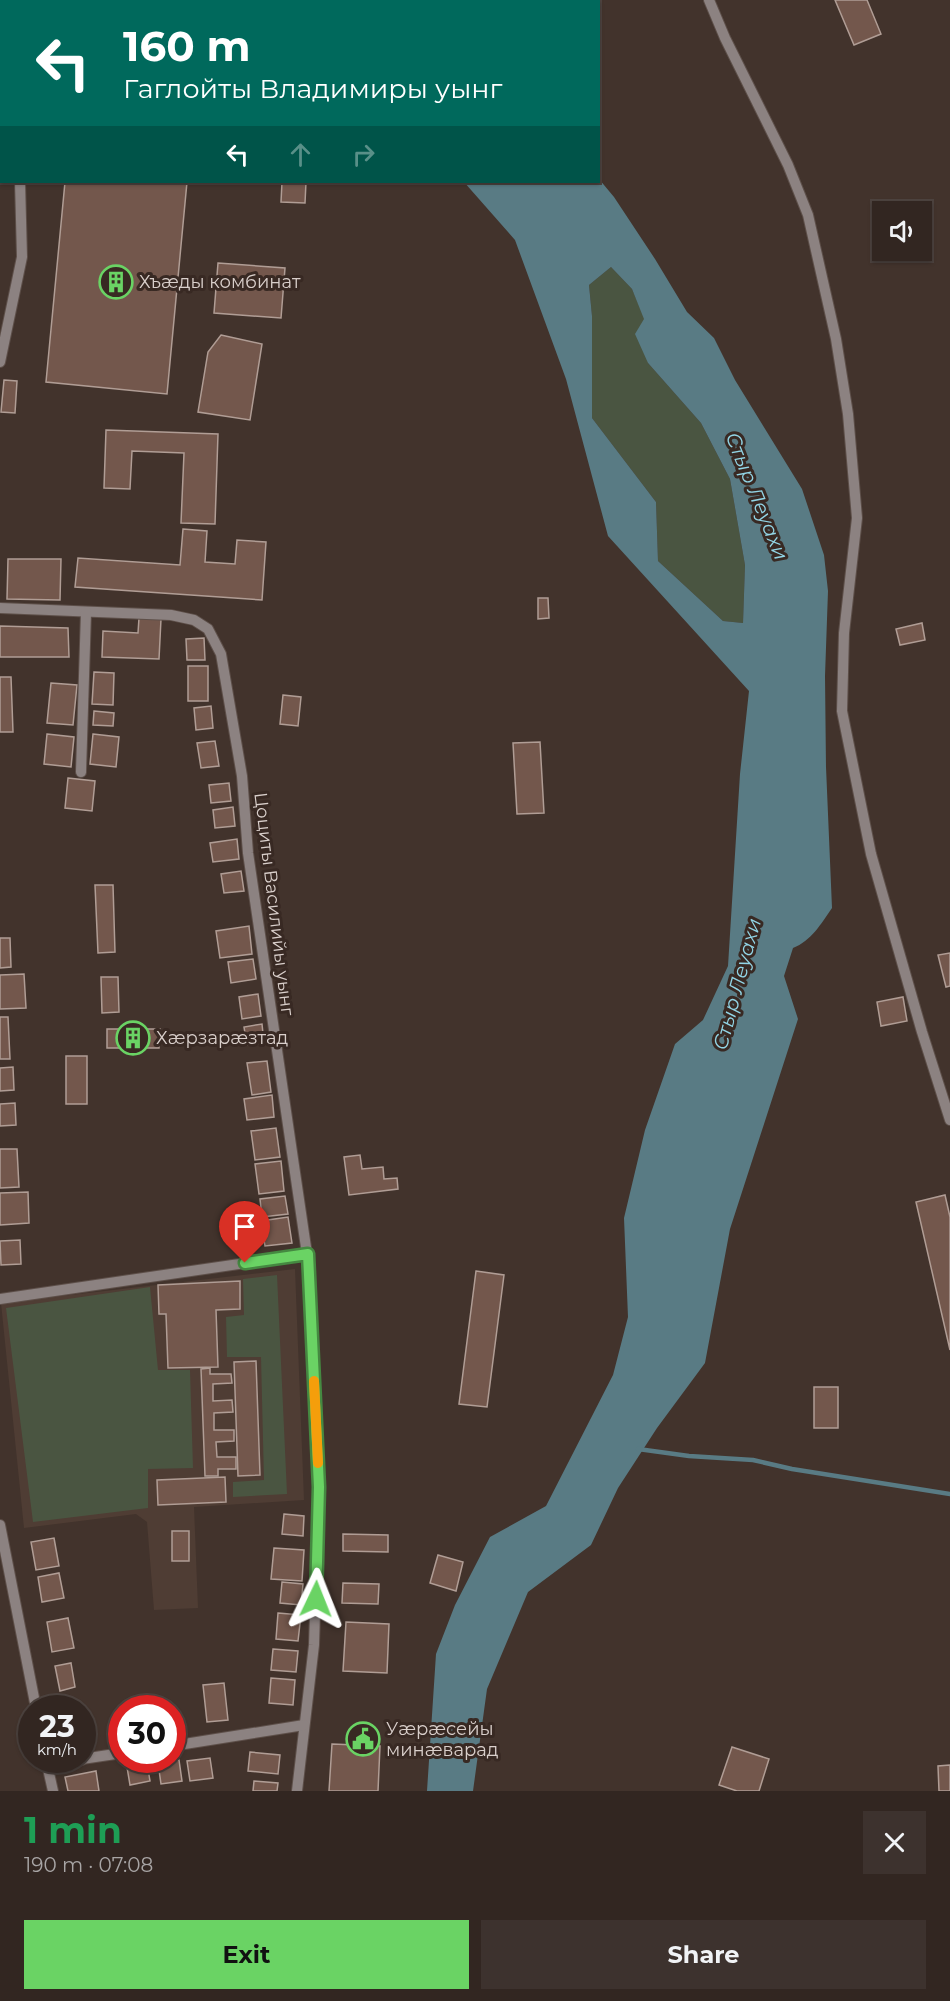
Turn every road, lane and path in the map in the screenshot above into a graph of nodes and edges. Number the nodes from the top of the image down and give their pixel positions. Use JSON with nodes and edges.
{"nodes":[{"id":1,"x":709,"y":0,"type":"edge"},
{"id":2,"x":20,"y":183,"type":"edge"},
{"id":3,"x":0,"y":362,"type":"edge"},
{"id":4,"x":0,"y":608,"type":"edge"},
{"id":5,"x":86,"y":612,"type":"junction"},
{"id":6,"x":81,"y":772,"type":"dead end"},
{"id":7,"x":950,"y":1120,"type":"edge"},
{"id":8,"x":308,"y":1254,"type":"junction"},
{"id":9,"x":0,"y":1299,"type":"edge"},
{"id":10,"x":0,"y":1526,"type":"edge"},
{"id":11,"x":33,"y":1695,"type":"edge"},
{"id":12,"x":304,"y":1725,"type":"junction"},
{"id":13,"x":186,"y":1744,"type":"edge"},
{"id":14,"x":49,"y":1773,"type":"edge"},
{"id":15,"x":52,"y":1791,"type":"edge"},
{"id":16,"x":297,"y":1791,"type":"edge"}],
"edges":[{"from":1,"to":7,"type":"street"},
{"from":2,"to":3,"type":"street"},
{"from":4,"to":5,"type":"street","name":"Цоциты Василийы уынг"},
{"from":5,"to":6,"type":"street"},
{"from":5,"to":8,"type":"street","name":"Цоциты Василийы уынг"},
{"from":8,"to":9,"type":"street"},
{"from":8,"to":12,"type":"street","name":"Цоциты Василийы уынг"},
{"from":10,"to":11,"type":"street"},
{"from":12,"to":13,"type":"street"},
{"from":12,"to":16,"type":"street","name":"Цоциты Василийы уынг"},
{"from":14,"to":15,"type":"street"}]}
